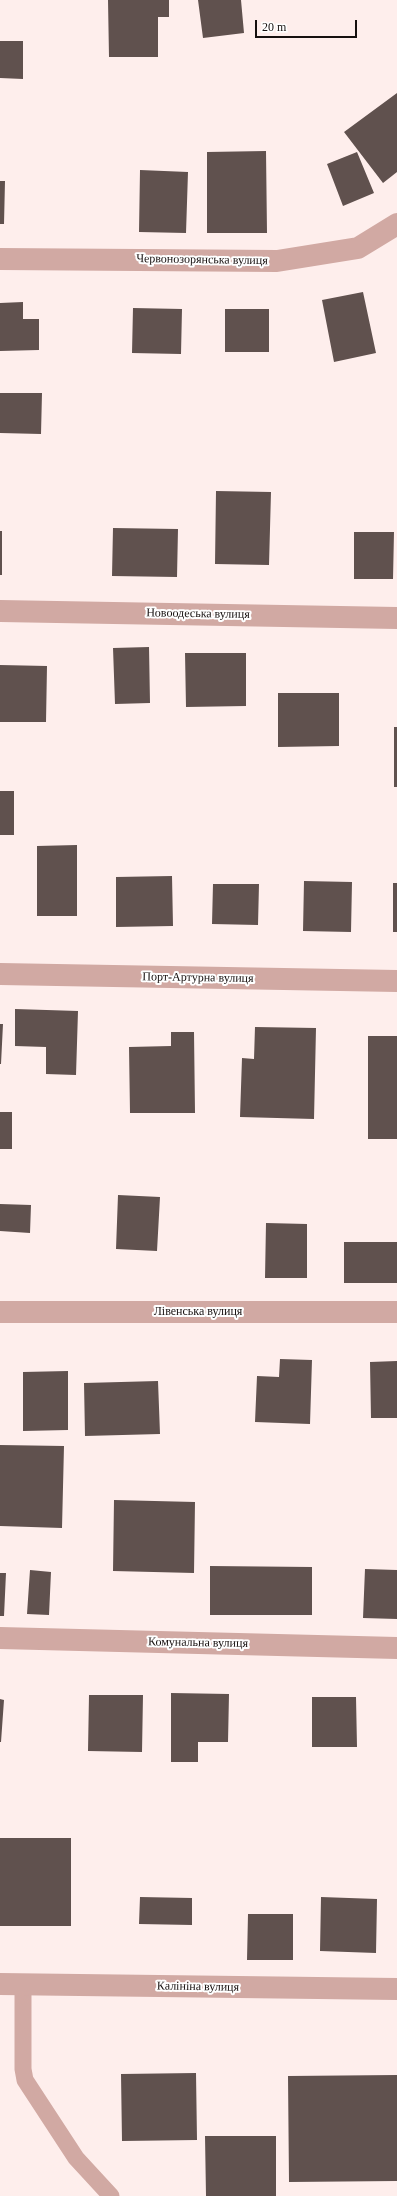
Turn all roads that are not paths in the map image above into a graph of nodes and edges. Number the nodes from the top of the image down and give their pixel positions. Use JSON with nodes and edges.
{"nodes":[{"id":1,"x":397,"y":224,"type":"edge"},
{"id":2,"x":0,"y":259,"type":"edge"},
{"id":3,"x":0,"y":611,"type":"edge"},
{"id":4,"x":397,"y":618,"type":"edge"},
{"id":5,"x":0,"y":974,"type":"edge"},
{"id":6,"x":397,"y":981,"type":"edge"},
{"id":7,"x":0,"y":1312,"type":"edge"},
{"id":8,"x":397,"y":1312,"type":"edge"},
{"id":9,"x":0,"y":1638,"type":"edge"},
{"id":10,"x":397,"y":1648,"type":"edge"},
{"id":11,"x":0,"y":1984,"type":"edge"},
{"id":12,"x":23,"y":1984,"type":"junction"},
{"id":13,"x":397,"y":1989,"type":"edge"},
{"id":14,"x":111,"y":2196,"type":"edge"}],
"edges":[{"from":1,"to":2,"type":"street","name":"Червонозорянська вулиця"},
{"from":3,"to":4,"type":"street","name":"Новоодеська вулиця"},
{"from":5,"to":6,"type":"street","name":"Порт-Артурна вулиця"},
{"from":7,"to":8,"type":"street","name":"Лівенська вулиця"},
{"from":9,"to":10,"type":"street","name":"Комунальна вулиця"},
{"from":11,"to":12,"type":"street","name":"Калініна вулиця"},
{"from":12,"to":13,"type":"street","name":"Калініна вулиця"},
{"from":12,"to":14,"type":"lane"}]}
